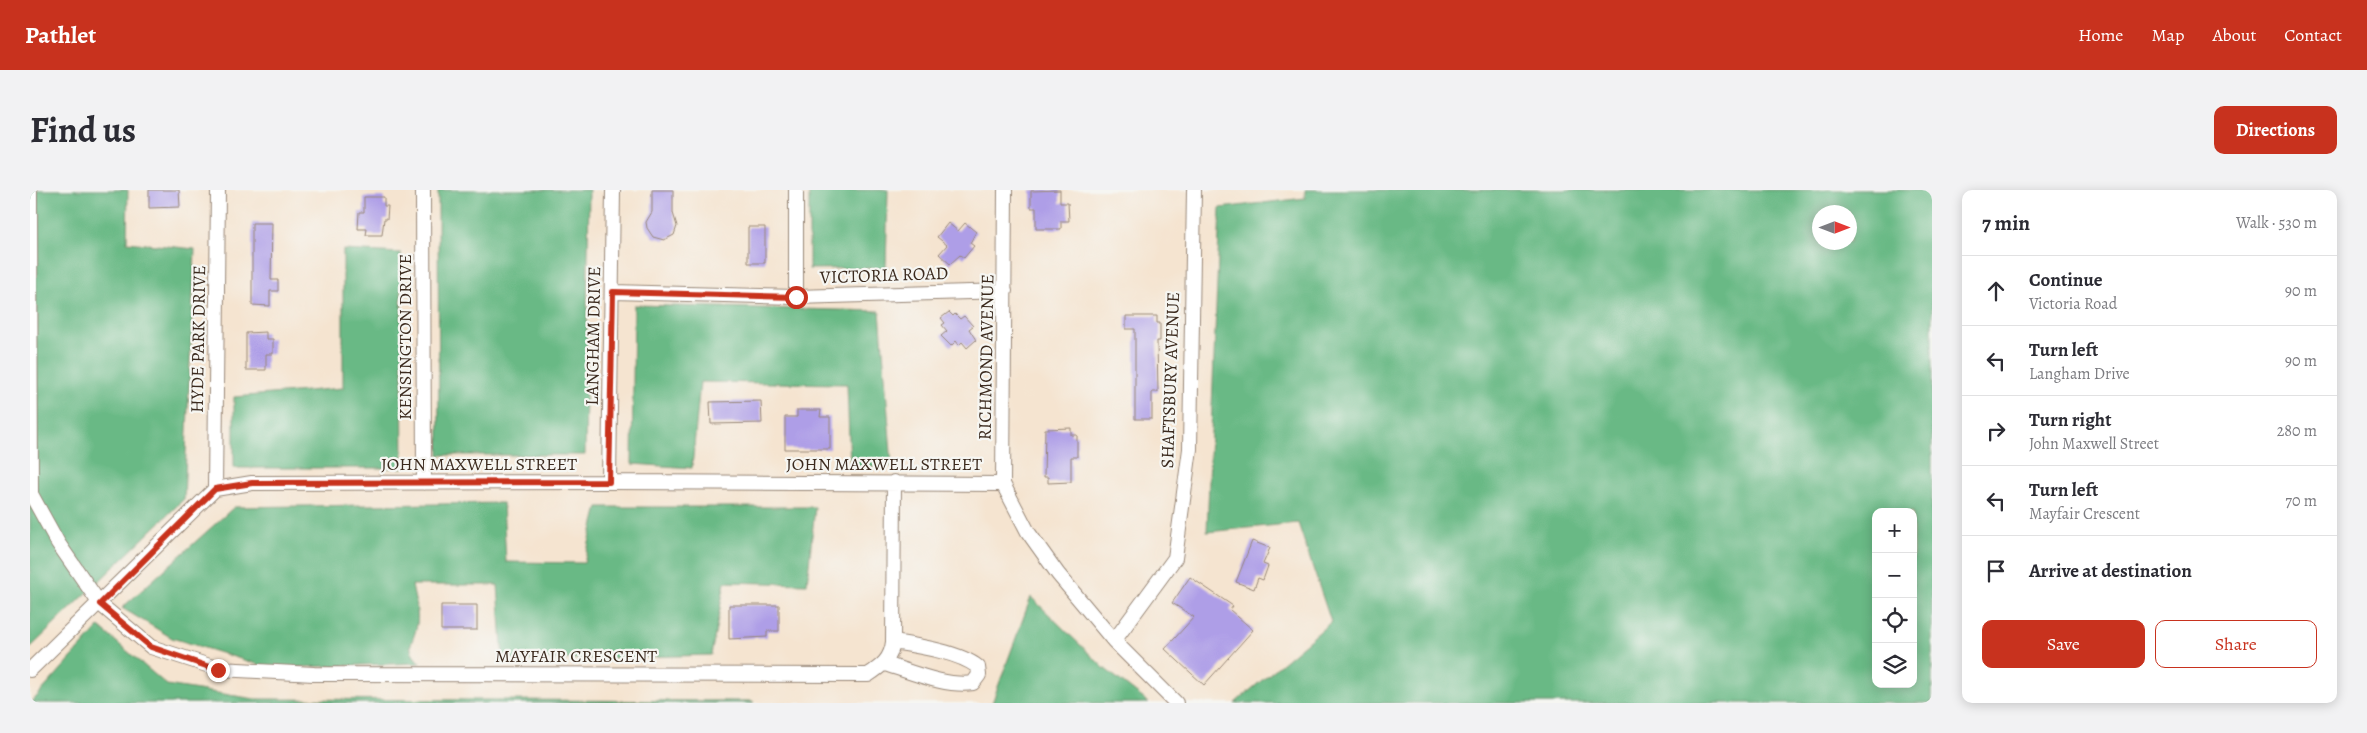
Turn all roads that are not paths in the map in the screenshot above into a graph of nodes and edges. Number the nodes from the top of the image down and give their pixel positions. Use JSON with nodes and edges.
{"nodes":[{"id":1,"x":30,"y":190,"type":"edge"},
{"id":2,"x":218,"y":190,"type":"edge"},
{"id":3,"x":423,"y":190,"type":"edge"},
{"id":4,"x":613,"y":190,"type":"edge"},
{"id":5,"x":796,"y":190,"type":"edge"},
{"id":6,"x":1005,"y":190,"type":"edge"},
{"id":7,"x":1194,"y":190,"type":"edge"},
{"id":8,"x":1005,"y":291,"type":"junction"},
{"id":9,"x":613,"y":292,"type":"junction"},
{"id":10,"x":796,"y":297,"type":"junction"},
{"id":11,"x":609,"y":482,"type":"junction"},
{"id":12,"x":894,"y":482,"type":"junction"},
{"id":13,"x":424,"y":483,"type":"junction"},
{"id":14,"x":1003,"y":484,"type":"junction"},
{"id":15,"x":215,"y":489,"type":"junction"},
{"id":16,"x":100,"y":604,"type":"junction"},
{"id":17,"x":1114,"y":641,"type":"junction"},
{"id":18,"x":893,"y":642,"type":"junction"},
{"id":19,"x":885,"y":664,"type":"junction"},
{"id":20,"x":30,"y":670,"type":"edge"},
{"id":21,"x":1176,"y":703,"type":"edge"}],
"edges":[{"from":1,"to":16,"type":"street","name":"MAYFAIR CRESCENT"},
{"from":2,"to":15,"type":"street","name":"HYDE PARK DRIVE"},
{"from":3,"to":13,"type":"street","name":"KENSINGTON DRIVE"},
{"from":4,"to":9,"type":"street","name":"LANGHAM DRIVE"},
{"from":5,"to":10,"type":"street"},
{"from":6,"to":8,"type":"street","name":"RICHMOND AVENUE"},
{"from":7,"to":17,"type":"street","name":"SHAFTSBURY AVENUE"},
{"from":8,"to":10,"type":"street","name":"VICTORIA ROAD"},
{"from":8,"to":14,"type":"street","name":"RICHMOND AVENUE"},
{"from":9,"to":10,"type":"street","name":"VICTORIA ROAD"},
{"from":9,"to":11,"type":"street","name":"LANGHAM DRIVE"},
{"from":11,"to":12,"type":"street","name":"JOHN MAXWELL STREET"},
{"from":11,"to":13,"type":"street","name":"JOHN MAXWELL STREET"},
{"from":12,"to":14,"type":"street","name":"JOHN MAXWELL STREET"},
{"from":12,"to":18,"type":"street"},
{"from":13,"to":15,"type":"street","name":"JOHN MAXWELL STREET"},
{"from":14,"to":17,"type":"street","name":"RICHMOND AVENUE"},
{"from":15,"to":16,"type":"street"},
{"from":16,"to":19,"type":"street","name":"MAYFAIR CRESCENT"},
{"from":16,"to":20,"type":"street"},
{"from":17,"to":21,"type":"street","name":"RICHMOND AVENUE"},
{"from":18,"to":19,"type":"street"},
{"from":18,"to":19,"type":"street"}]}
